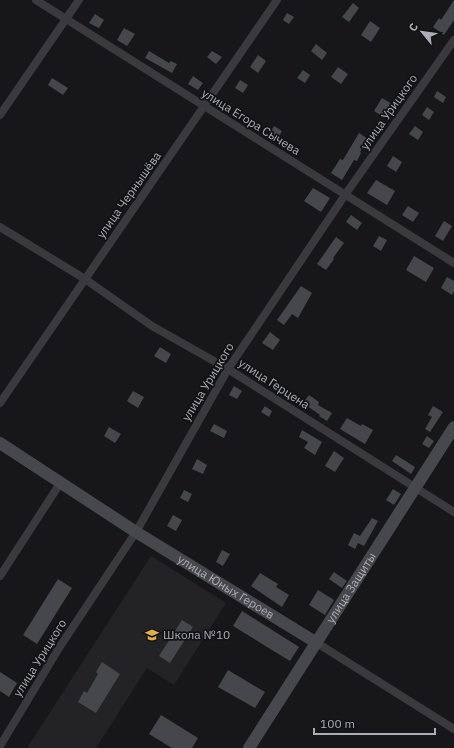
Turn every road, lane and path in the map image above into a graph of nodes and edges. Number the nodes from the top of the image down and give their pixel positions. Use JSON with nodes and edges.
{"nodes":[{"id":1,"x":36,"y":0,"type":"edge"},
{"id":2,"x":79,"y":0,"type":"edge"},
{"id":3,"x":277,"y":0,"type":"edge"},
{"id":4,"x":65,"y":19,"type":"junction"},
{"id":5,"x":454,"y":40,"type":"edge"},
{"id":6,"x":204,"y":106,"type":"junction"},
{"id":7,"x":0,"y":115,"type":"edge"},
{"id":8,"x":346,"y":196,"type":"junction"},
{"id":9,"x":0,"y":227,"type":"edge"},
{"id":10,"x":454,"y":263,"type":"edge"},
{"id":11,"x":85,"y":279,"type":"junction"},
{"id":12,"x":228,"y":369,"type":"junction"},
{"id":13,"x":0,"y":403,"type":"edge"},
{"id":14,"x":454,"y":427,"type":"edge"},
{"id":15,"x":0,"y":443,"type":"edge"},
{"id":16,"x":61,"y":482,"type":"junction"},
{"id":17,"x":415,"y":488,"type":"junction"},
{"id":18,"x":454,"y":512,"type":"edge"},
{"id":19,"x":136,"y":532,"type":"junction"},
{"id":20,"x":0,"y":576,"type":"edge"},
{"id":21,"x":317,"y":643,"type":"junction"},
{"id":22,"x":454,"y":730,"type":"edge"},
{"id":23,"x":0,"y":746,"type":"edge"},
{"id":24,"x":249,"y":748,"type":"edge"}],
"edges":[{"from":1,"to":4,"type":"street","name":"улица Егора Сычева"},
{"from":2,"to":4,"type":"street"},
{"from":3,"to":6,"type":"street","name":"улица Чернышёва"},
{"from":4,"to":6,"type":"street","name":"улица Егора Сычева"},
{"from":4,"to":7,"type":"street"},
{"from":5,"to":8,"type":"street","name":"улица Урицкого"},
{"from":6,"to":8,"type":"street","name":"улица Егора Сычева"},
{"from":6,"to":11,"type":"street","name":"улица Чернышёва"},
{"from":8,"to":10,"type":"street","name":"улица Егора Сычева"},
{"from":8,"to":12,"type":"street","name":"улица Урицкого"},
{"from":9,"to":11,"type":"street","name":"улица Герцена"},
{"from":11,"to":12,"type":"street","name":"улица Герцена"},
{"from":11,"to":13,"type":"street","name":"улица Чернышёва"},
{"from":12,"to":17,"type":"street","name":"улица Герцена"},
{"from":12,"to":19,"type":"street","name":"улица Урицкого"},
{"from":14,"to":17,"type":"street","name":"улица Защиты"},
{"from":15,"to":16,"type":"street","name":"улица Юных Героев"},
{"from":16,"to":19,"type":"street","name":"улица Юных Героев"},
{"from":16,"to":20,"type":"street"},
{"from":17,"to":18,"type":"street","name":"улица Герцена"},
{"from":17,"to":21,"type":"street","name":"улица Защиты"},
{"from":19,"to":21,"type":"street","name":"улица Юных Героев"},
{"from":19,"to":23,"type":"street","name":"улица Урицкого"},
{"from":21,"to":22,"type":"street","name":"улица Юных Героев"},
{"from":21,"to":24,"type":"street","name":"улица Защиты"}]}
